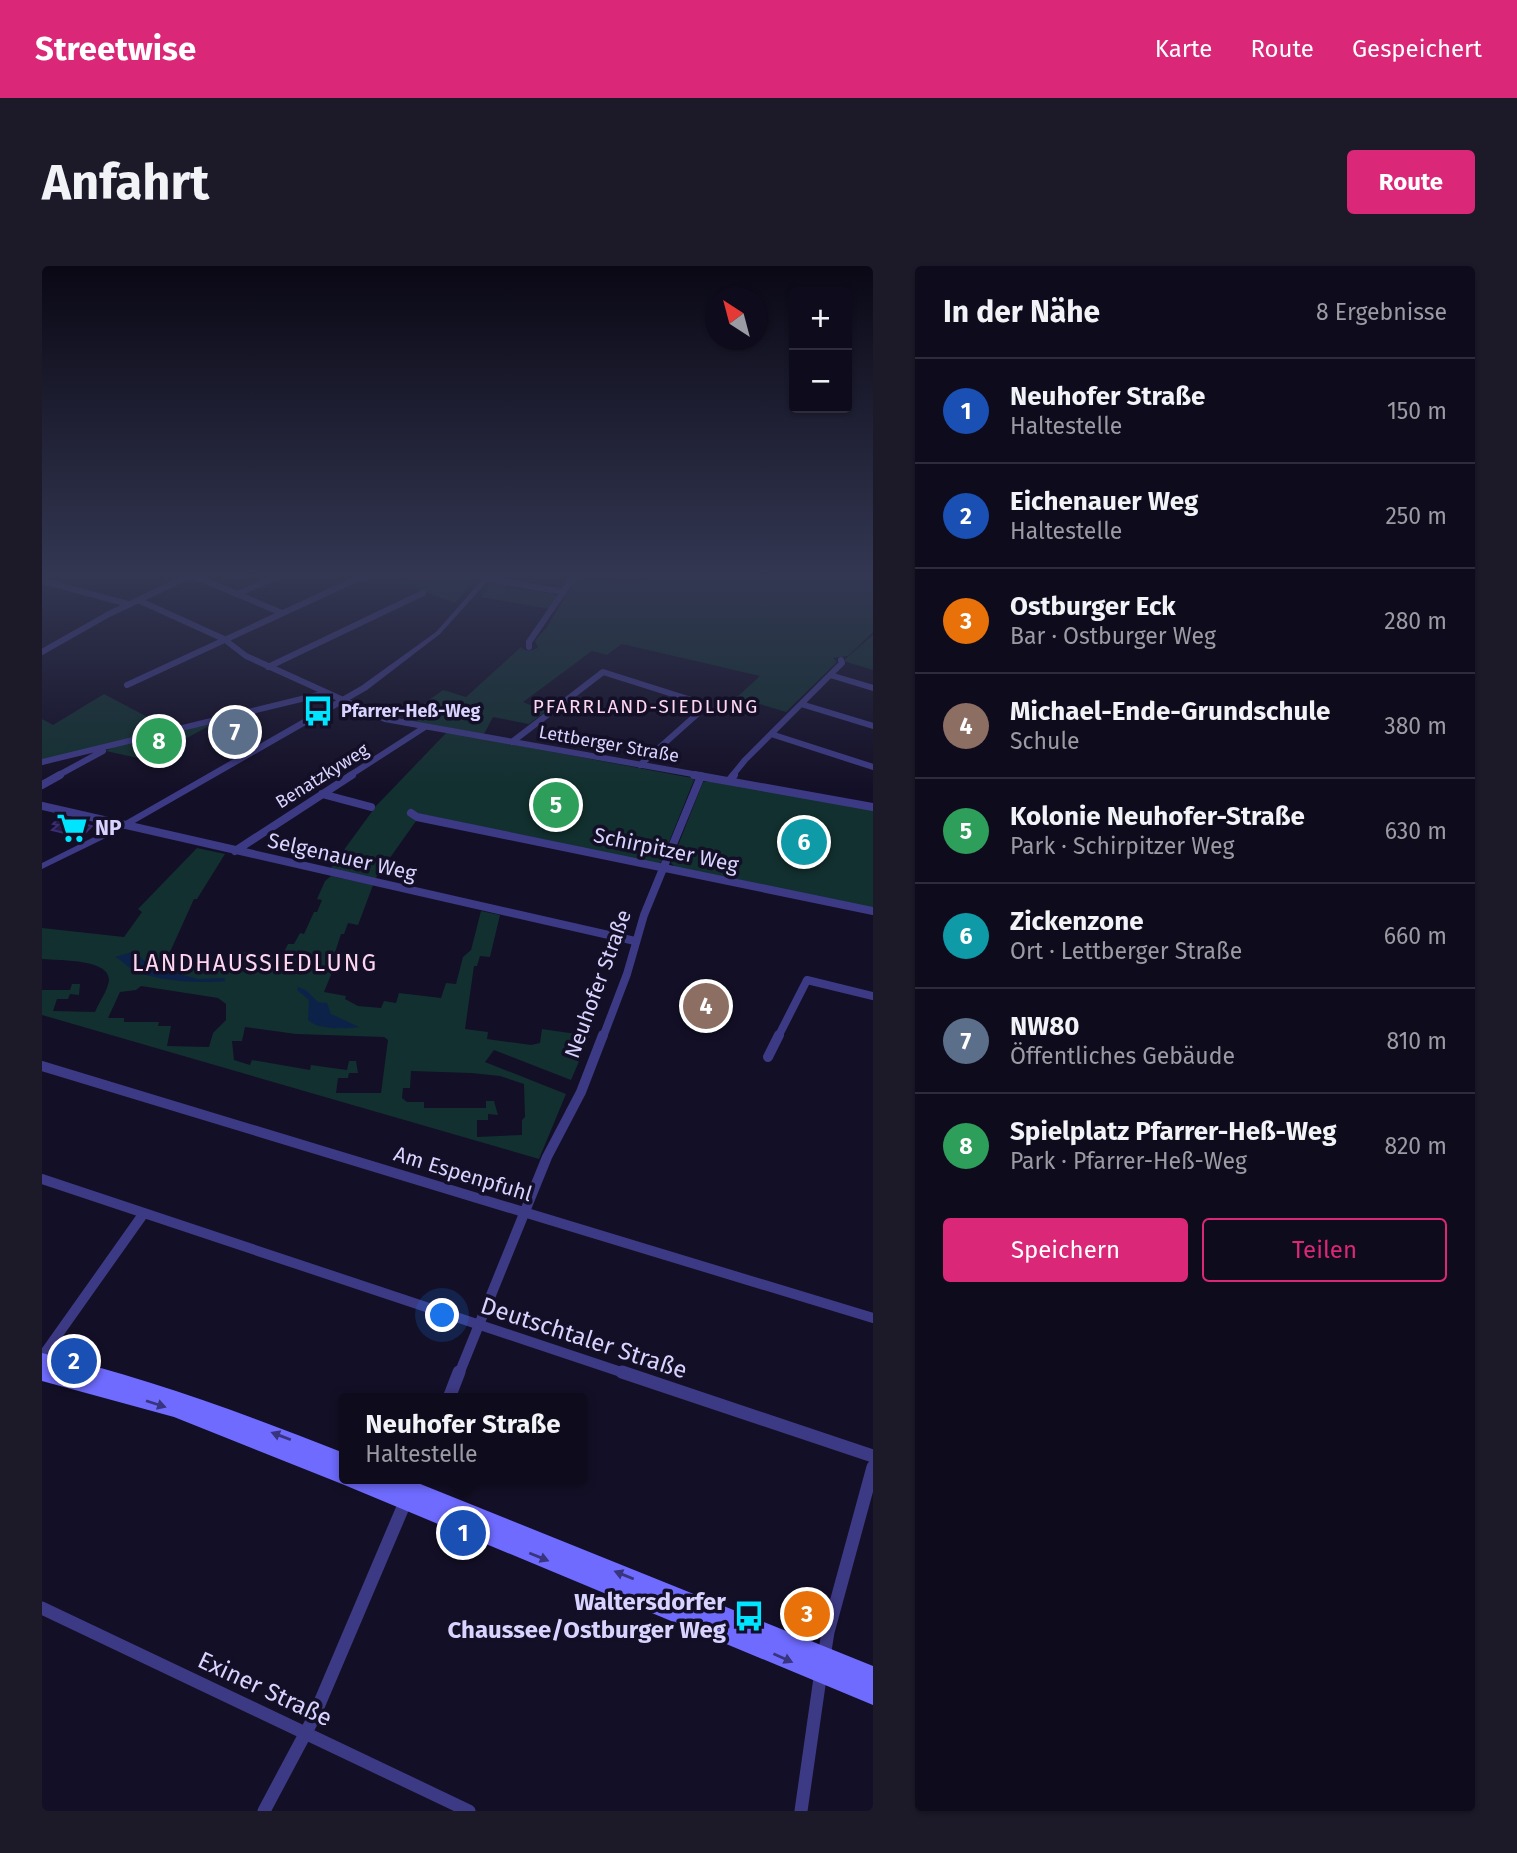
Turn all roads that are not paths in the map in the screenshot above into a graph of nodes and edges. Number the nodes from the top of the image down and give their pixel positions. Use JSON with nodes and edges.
{"nodes":[{"id":1,"x":207,"y":647,"type":"edge"},
{"id":2,"x":233,"y":647,"type":"edge"},
{"id":3,"x":310,"y":647,"type":"edge"},
{"id":4,"x":420,"y":647,"type":"edge"},
{"id":5,"x":841,"y":660,"type":"dead end"},
{"id":6,"x":268,"y":667,"type":"junction"},
{"id":7,"x":830,"y":675,"type":"junction"},
{"id":8,"x":127,"y":685,"type":"dead end"},
{"id":9,"x":873,"y":688,"type":"edge"},
{"id":10,"x":326,"y":692,"type":"junction"},
{"id":11,"x":343,"y":701,"type":"junction"},
{"id":12,"x":801,"y":704,"type":"junction"},
{"id":13,"x":873,"y":726,"type":"edge"},
{"id":14,"x":425,"y":727,"type":"junction"},
{"id":15,"x":771,"y":734,"type":"junction"},
{"id":16,"x":512,"y":742,"type":"junction"},
{"id":17,"x":105,"y":747,"type":"junction"},
{"id":18,"x":42,"y":762,"type":"edge"},
{"id":19,"x":640,"y":765,"type":"junction"},
{"id":20,"x":873,"y":767,"type":"edge"},
{"id":21,"x":701,"y":776,"type":"junction"},
{"id":22,"x":729,"y":781,"type":"junction"},
{"id":23,"x":42,"y":785,"type":"edge"},
{"id":24,"x":322,"y":794,"type":"junction"},
{"id":25,"x":42,"y":806,"type":"edge"},
{"id":26,"x":371,"y":807,"type":"dead end"},
{"id":27,"x":873,"y":807,"type":"edge"},
{"id":28,"x":411,"y":813,"type":"dead end"},
{"id":29,"x":123,"y":826,"type":"junction"},
{"id":30,"x":235,"y":851,"type":"junction"},
{"id":31,"x":42,"y":866,"type":"edge"},
{"id":32,"x":664,"y":868,"type":"junction"},
{"id":33,"x":873,"y":911,"type":"edge"},
{"id":34,"x":635,"y":941,"type":"junction"},
{"id":35,"x":873,"y":996,"type":"edge"},
{"id":36,"x":768,"y":1057,"type":"dead end"},
{"id":37,"x":42,"y":1066,"type":"edge"},
{"id":38,"x":42,"y":1179,"type":"edge"},
{"id":39,"x":144,"y":1213,"type":"junction"},
{"id":40,"x":524,"y":1213,"type":"junction"},
{"id":41,"x":873,"y":1318,"type":"edge"},
{"id":42,"x":480,"y":1325,"type":"junction"},
{"id":43,"x":42,"y":1359,"type":"edge"},
{"id":44,"x":42,"y":1374,"type":"edge"},
{"id":45,"x":451,"y":1393,"type":"edge"},
{"id":46,"x":873,"y":1456,"type":"edge"},
{"id":47,"x":339,"y":1459,"type":"edge"},
{"id":48,"x":873,"y":1467,"type":"edge"},
{"id":49,"x":339,"y":1475,"type":"edge"},
{"id":50,"x":378,"y":1484,"type":"edge"},
{"id":51,"x":410,"y":1490,"type":"edge"},
{"id":52,"x":42,"y":1608,"type":"edge"},
{"id":53,"x":822,"y":1665,"type":"junction"},
{"id":54,"x":873,"y":1676,"type":"edge"},
{"id":55,"x":873,"y":1695,"type":"edge"},
{"id":56,"x":306,"y":1734,"type":"junction"},
{"id":57,"x":264,"y":1811,"type":"edge"},
{"id":58,"x":469,"y":1811,"type":"edge"},
{"id":59,"x":801,"y":1811,"type":"edge"}],
"edges":[{"from":1,"to":8,"type":"street"},
{"from":2,"to":6,"type":"street","name":"Lettberger Straße"},
{"from":3,"to":6,"type":"street"},
{"from":4,"to":11,"type":"street"},
{"from":5,"to":7,"type":"street"},
{"from":6,"to":10,"type":"street","name":"Lettberger Straße"},
{"from":7,"to":9,"type":"street"},
{"from":7,"to":12,"type":"street"},
{"from":10,"to":11,"type":"street","name":"Lettberger Straße"},
{"from":10,"to":17,"type":"street"},
{"from":11,"to":14,"type":"street","name":"Lettberger Straße"},
{"from":11,"to":29,"type":"street"},
{"from":12,"to":13,"type":"street"},
{"from":12,"to":15,"type":"street"},
{"from":14,"to":16,"type":"street","name":"Lettberger Straße"},
{"from":14,"to":24,"type":"street","name":"Benatzkyweg"},
{"from":15,"to":20,"type":"street"},
{"from":15,"to":22,"type":"street"},
{"from":16,"to":19,"type":"street","name":"Lettberger Straße"},
{"from":16,"to":19,"type":"street"},
{"from":17,"to":18,"type":"street"},
{"from":17,"to":23,"type":"street"},
{"from":19,"to":21,"type":"street","name":"Lettberger Straße"},
{"from":21,"to":22,"type":"street","name":"Lettberger Straße"},
{"from":21,"to":32,"type":"street","name":"Neuhofer Straße"},
{"from":22,"to":27,"type":"street","name":"Lettberger Straße"},
{"from":24,"to":26,"type":"street"},
{"from":24,"to":30,"type":"street","name":"Benatzkyweg"},
{"from":25,"to":29,"type":"street","name":"Selgenauer Weg"},
{"from":28,"to":32,"type":"street","name":"Schirpitzer Weg"},
{"from":29,"to":30,"type":"street","name":"Selgenauer Weg"},
{"from":29,"to":31,"type":"street"},
{"from":30,"to":34,"type":"street","name":"Selgenauer Weg"},
{"from":32,"to":33,"type":"street","name":"Schirpitzer Weg"},
{"from":32,"to":34,"type":"street","name":"Neuhofer Straße"},
{"from":34,"to":40,"type":"street","name":"Neuhofer Straße"},
{"from":35,"to":36,"type":"street"},
{"from":37,"to":40,"type":"street","name":"Am Espenpfuhl"},
{"from":38,"to":39,"type":"street","name":"Deutschtaler Straße"},
{"from":39,"to":42,"type":"street","name":"Deutschtaler Straße"},
{"from":39,"to":43,"type":"street"},
{"from":40,"to":41,"type":"street","name":"Am Espenpfuhl"},
{"from":40,"to":42,"type":"street","name":"Neuhofer Straße"},
{"from":42,"to":45,"type":"street","name":"Neuhofer Straße"},
{"from":42,"to":46,"type":"street","name":"Deutschtaler Straße"},
{"from":47,"to":43,"type":"main road","one_way":true},
{"from":44,"to":49,"type":"main road","one_way":true},
{"from":48,"to":53,"type":"street"},
{"from":50,"to":51,"type":"main road"},
{"from":51,"to":53,"type":"main road"},
{"from":51,"to":56,"type":"street"},
{"from":52,"to":56,"type":"street","name":"Exiner Straße"},
{"from":53,"to":54,"type":"main road"},
{"from":53,"to":55,"type":"main road"},
{"from":53,"to":59,"type":"street"},
{"from":56,"to":57,"type":"street"},
{"from":56,"to":58,"type":"street","name":"Exiner Straße"}]}
